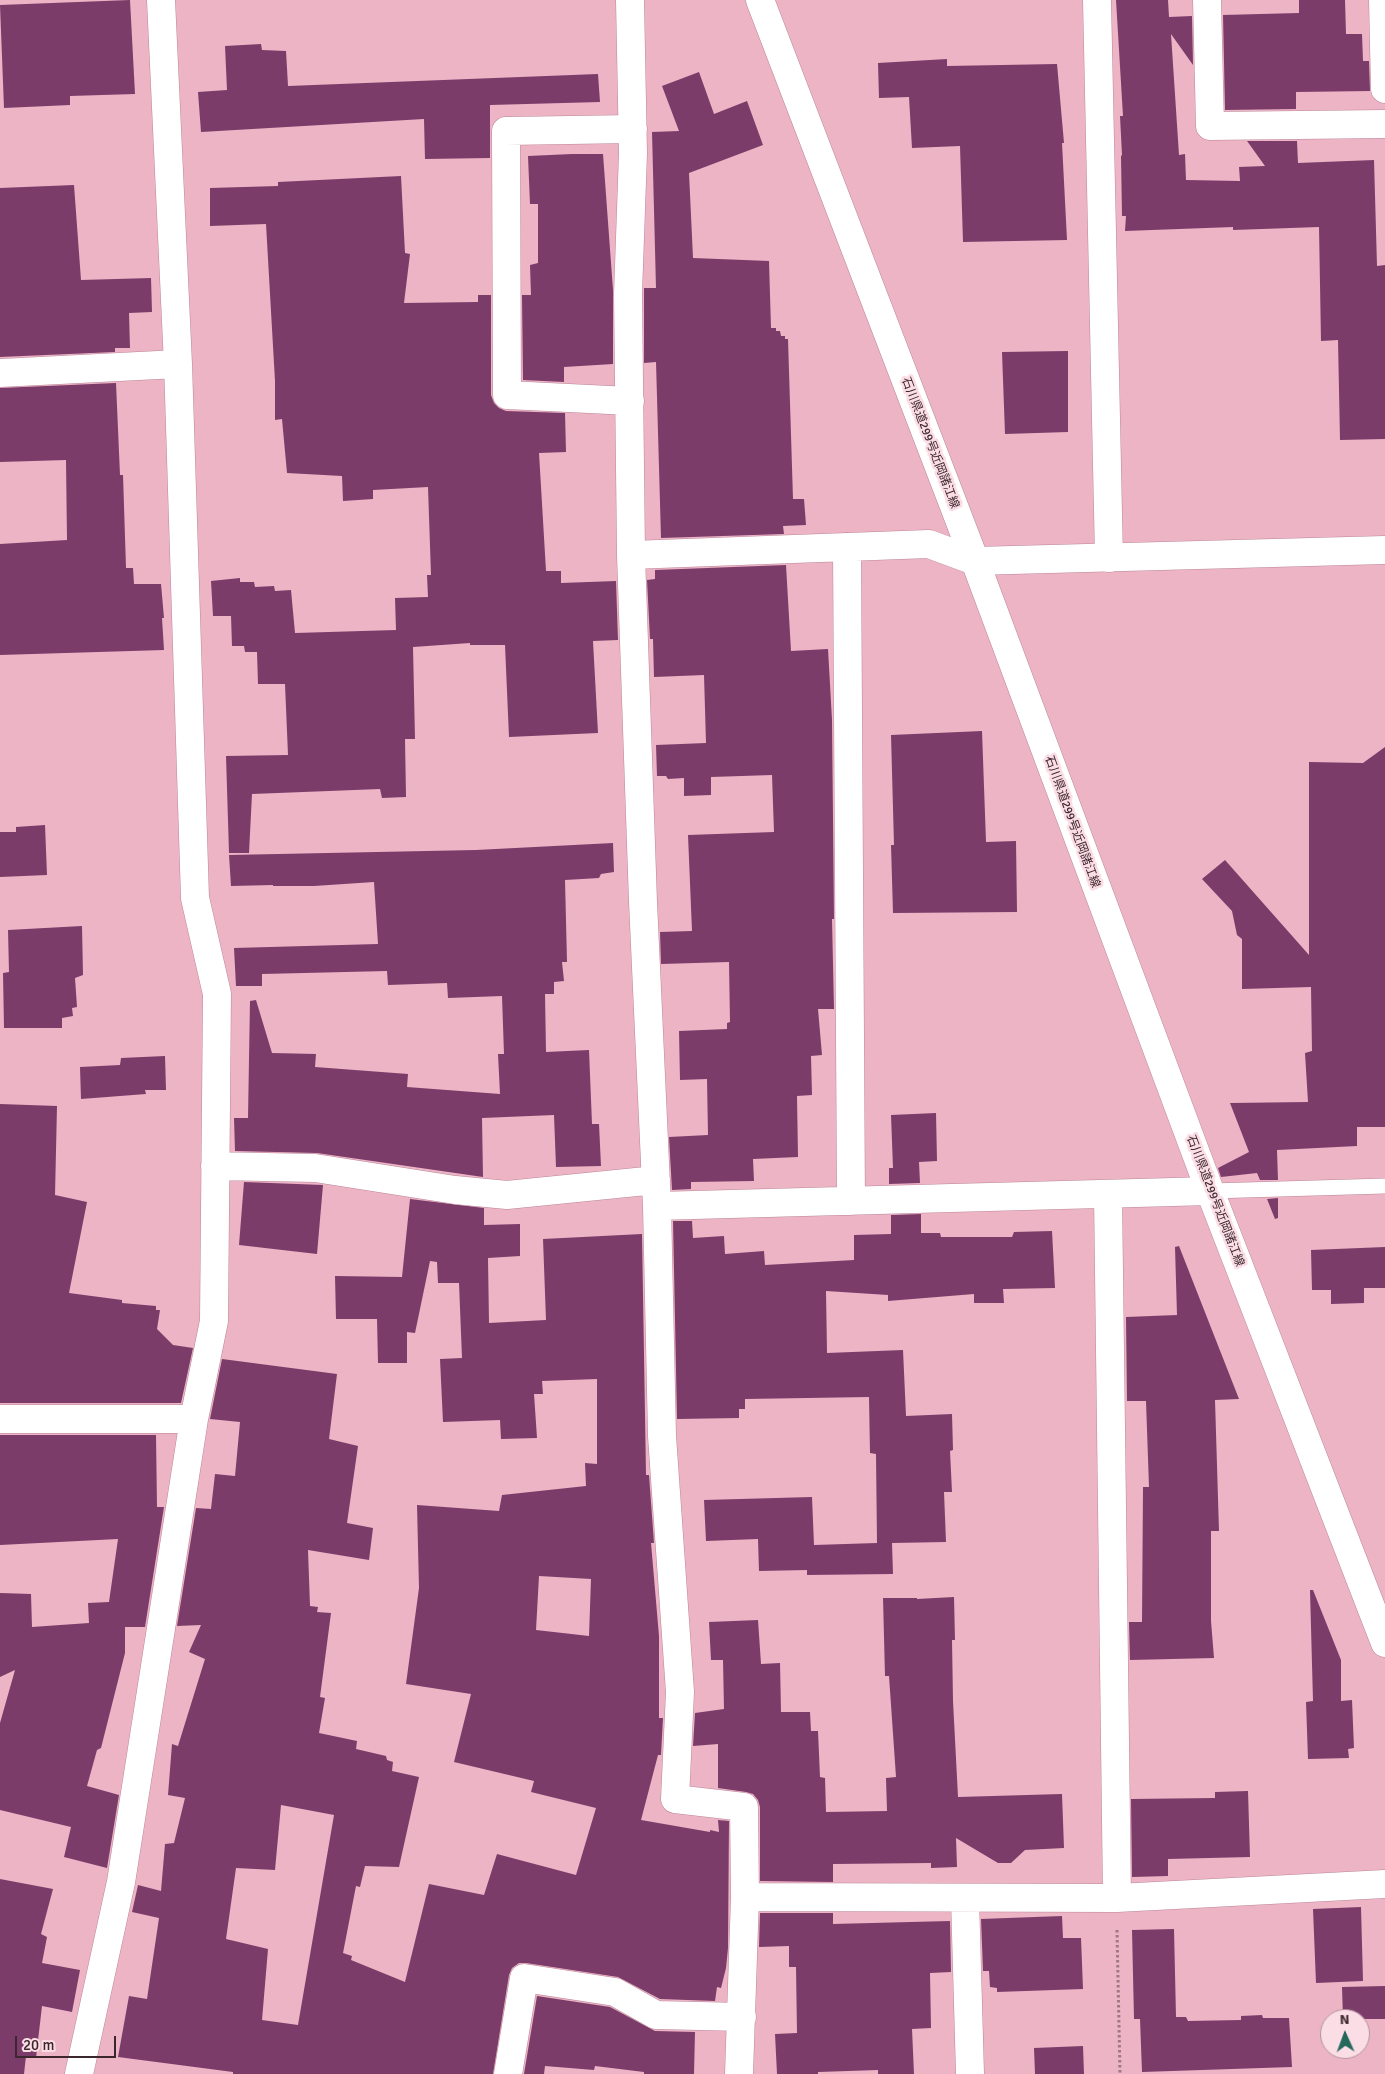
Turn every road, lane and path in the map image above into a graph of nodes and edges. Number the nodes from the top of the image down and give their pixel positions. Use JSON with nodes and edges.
{"nodes":[{"id":1,"x":161,"y":0,"type":"edge"},
{"id":2,"x":630,"y":0,"type":"edge"},
{"id":3,"x":760,"y":0,"type":"edge"},
{"id":4,"x":1097,"y":0,"type":"edge"},
{"id":5,"x":1207,"y":0,"type":"edge"},
{"id":6,"x":1382,"y":0,"type":"edge"},
{"id":7,"x":1385,"y":89,"type":"edge"},
{"id":8,"x":1385,"y":124,"type":"edge"},
{"id":9,"x":633,"y":129,"type":"junction"},
{"id":10,"x":178,"y":364,"type":"junction"},
{"id":11,"x":0,"y":372,"type":"edge"},
{"id":12,"x":630,"y":401,"type":"junction"},
{"id":13,"x":847,"y":546,"type":"junction"},
{"id":14,"x":1385,"y":550,"type":"edge"},
{"id":15,"x":631,"y":555,"type":"junction"},
{"id":16,"x":1109,"y":558,"type":"junction"},
{"id":17,"x":975,"y":561,"type":"junction"},
{"id":18,"x":216,"y":1166,"type":"junction"},
{"id":19,"x":1385,"y":1186,"type":"edge"},
{"id":20,"x":1210,"y":1191,"type":"junction"},
{"id":21,"x":657,"y":1193,"type":"junction"},
{"id":22,"x":1108,"y":1194,"type":"junction"},
{"id":23,"x":851,"y":1201,"type":"junction"},
{"id":24,"x":0,"y":1419,"type":"edge"},
{"id":25,"x":194,"y":1419,"type":"junction"},
{"id":26,"x":1385,"y":1643,"type":"edge"},
{"id":27,"x":1385,"y":1884,"type":"edge"},
{"id":28,"x":745,"y":1897,"type":"junction"},
{"id":29,"x":965,"y":1898,"type":"junction"},
{"id":30,"x":1117,"y":1898,"type":"junction"},
{"id":31,"x":742,"y":2017,"type":"junction"},
{"id":32,"x":79,"y":2074,"type":"edge"},
{"id":33,"x":508,"y":2074,"type":"edge"},
{"id":34,"x":739,"y":2074,"type":"edge"},
{"id":35,"x":970,"y":2074,"type":"edge"},
{"id":36,"x":1120,"y":2074,"type":"edge"}],
"edges":[{"from":1,"to":10,"type":"street"},
{"from":2,"to":9,"type":"street"},
{"from":3,"to":17,"type":"street","name":"石川県道299号近岡諸江線"},
{"from":4,"to":16,"type":"street"},
{"from":5,"to":8,"type":"street"},
{"from":6,"to":7,"type":"street"},
{"from":9,"to":12,"type":"street"},
{"from":9,"to":12,"type":"street"},
{"from":10,"to":11,"type":"street"},
{"from":10,"to":18,"type":"street"},
{"from":12,"to":15,"type":"street"},
{"from":13,"to":15,"type":"street"},
{"from":13,"to":17,"type":"street"},
{"from":13,"to":23,"type":"street"},
{"from":14,"to":16,"type":"street"},
{"from":15,"to":21,"type":"street"},
{"from":16,"to":17,"type":"street"},
{"from":17,"to":20,"type":"street","name":"石川県道299号近岡諸江線"},
{"from":18,"to":21,"type":"street"},
{"from":18,"to":25,"type":"street"},
{"from":19,"to":20,"type":"lane"},
{"from":20,"to":22,"type":"street"},
{"from":20,"to":26,"type":"street","name":"石川県道299号近岡諸江線"},
{"from":21,"to":23,"type":"street"},
{"from":21,"to":28,"type":"street"},
{"from":22,"to":23,"type":"street"},
{"from":22,"to":30,"type":"street"},
{"from":24,"to":25,"type":"street"},
{"from":25,"to":32,"type":"street"},
{"from":27,"to":30,"type":"street"},
{"from":28,"to":29,"type":"street"},
{"from":28,"to":31,"type":"street"},
{"from":29,"to":30,"type":"street"},
{"from":29,"to":35,"type":"street"},
{"from":30,"to":36,"type":"path"},
{"from":31,"to":33,"type":"street"},
{"from":31,"to":34,"type":"street"}]}
